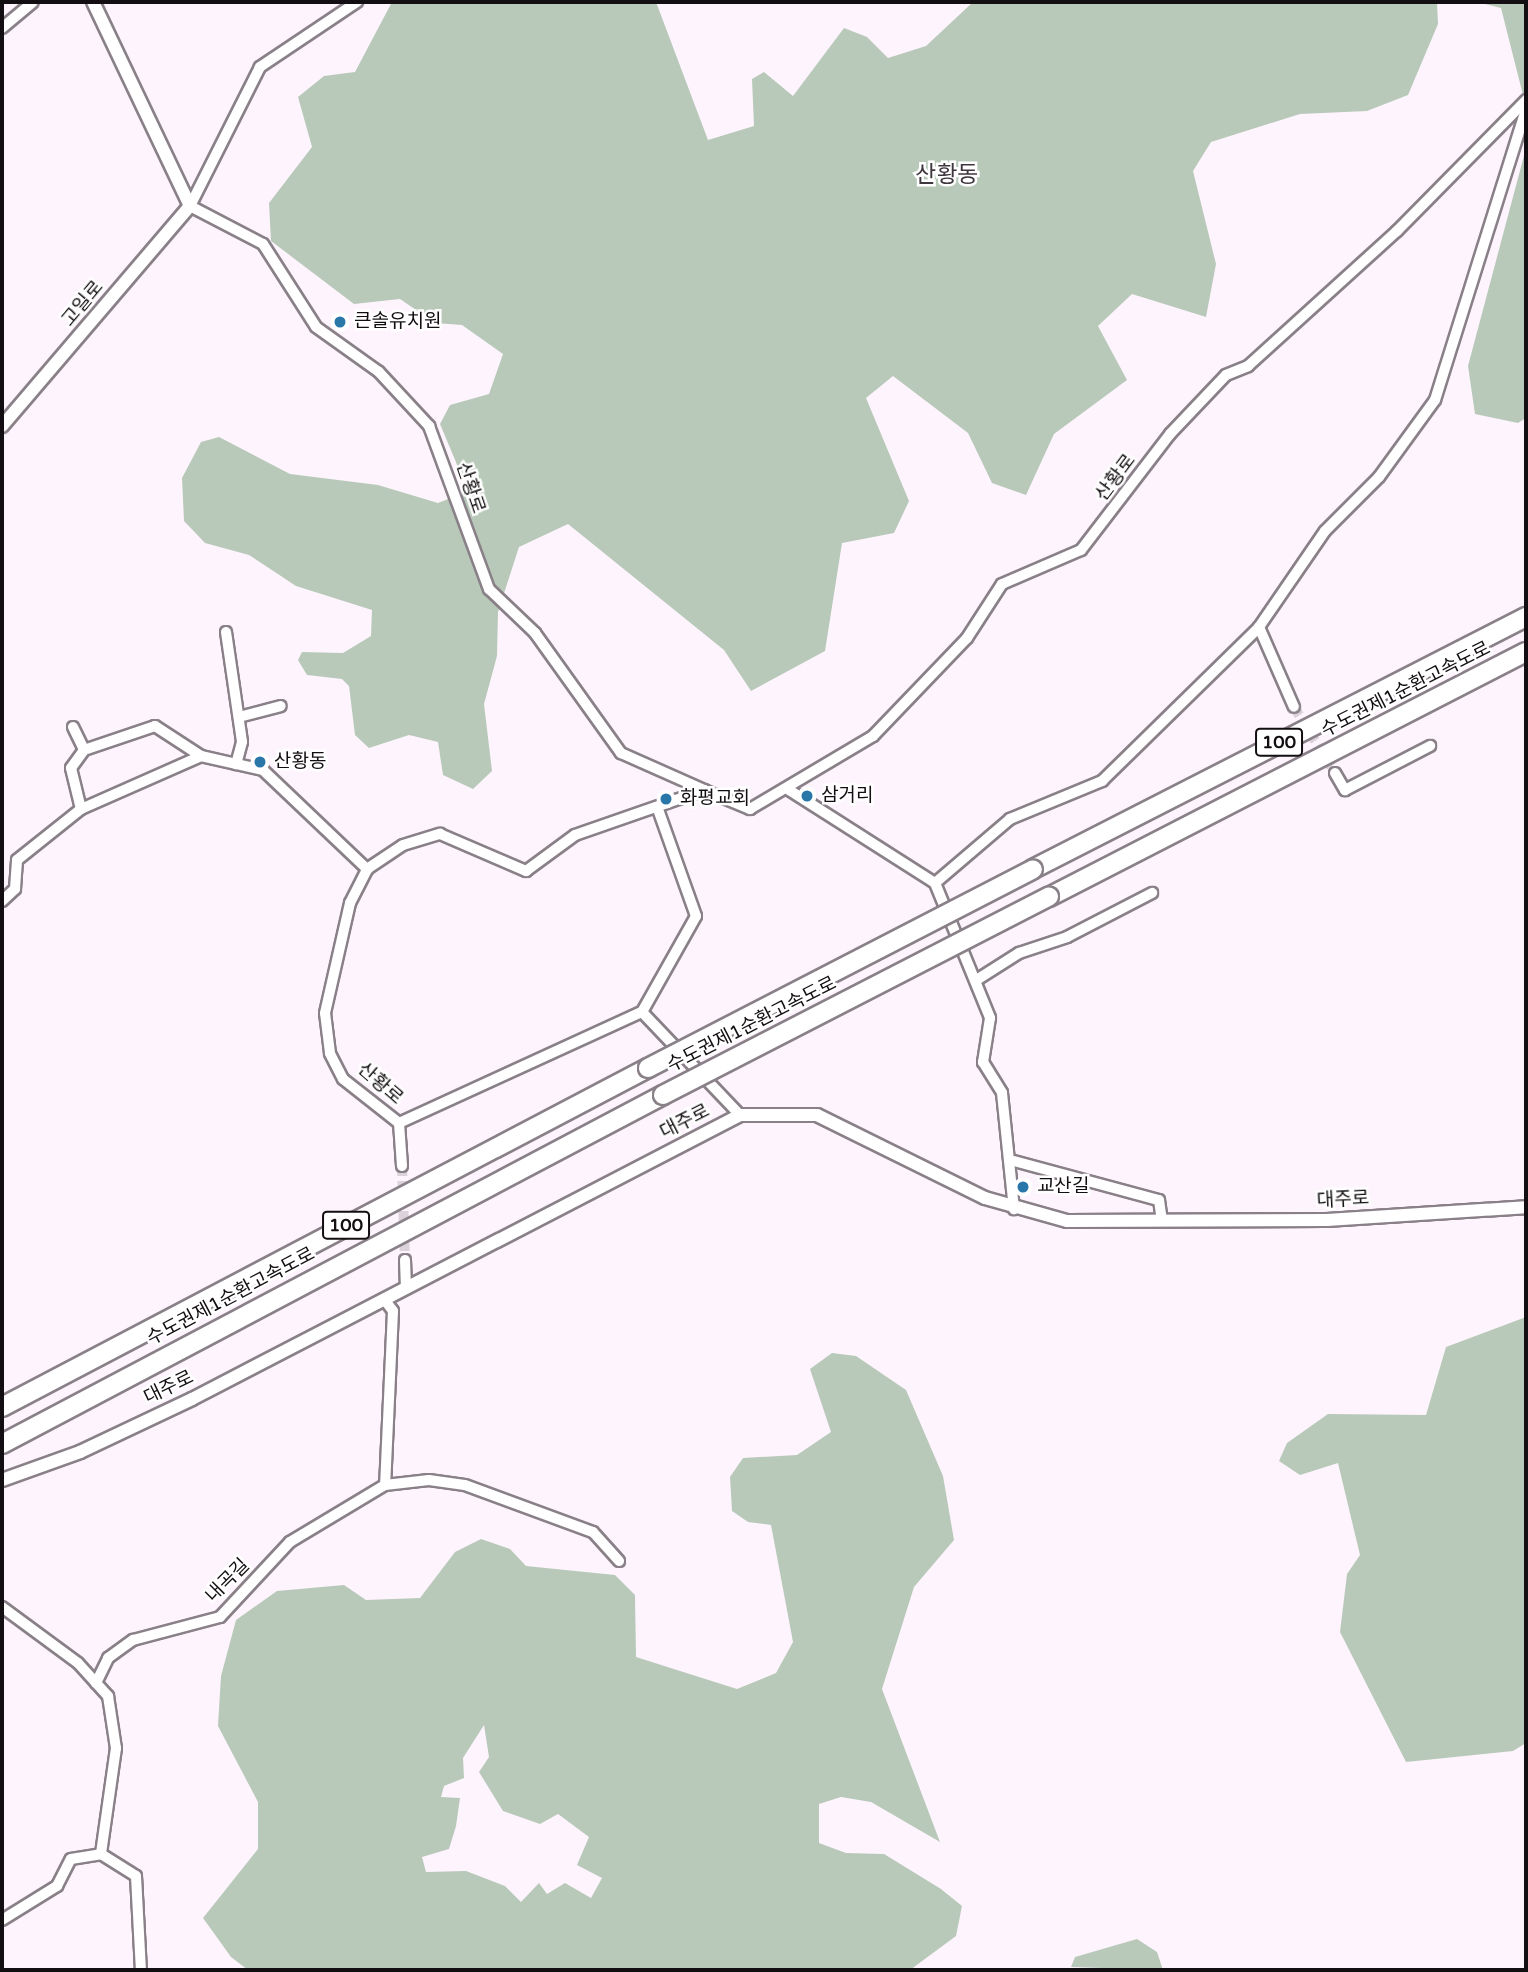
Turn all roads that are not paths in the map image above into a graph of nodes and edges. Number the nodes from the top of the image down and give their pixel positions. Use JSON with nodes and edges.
{"nodes":[{"id":1,"x":33,"y":2,"type":"edge"},
{"id":2,"x":93,"y":2,"type":"edge"},
{"id":3,"x":357,"y":2,"type":"edge"},
{"id":4,"x":2,"y":29,"type":"edge"},
{"id":5,"x":1526,"y":100,"type":"edge"},
{"id":6,"x":1526,"y":110,"type":"edge"},
{"id":7,"x":190,"y":206,"type":"junction"},
{"id":8,"x":2,"y":426,"type":"edge"},
{"id":9,"x":1526,"y":617,"type":"edge"},
{"id":10,"x":1259,"y":627,"type":"junction"},
{"id":11,"x":226,"y":632,"type":"dead end"},
{"id":12,"x":1526,"y":652,"type":"edge"},
{"id":13,"x":281,"y":706,"type":"dead end"},
{"id":14,"x":1294,"y":707,"type":"tunnel mouth"},
{"id":15,"x":239,"y":717,"type":"junction"},
{"id":16,"x":73,"y":727,"type":"dead end"},
{"id":17,"x":1430,"y":746,"type":"dead end"},
{"id":18,"x":84,"y":750,"type":"junction"},
{"id":19,"x":201,"y":756,"type":"junction"},
{"id":20,"x":236,"y":764,"type":"junction"},
{"id":21,"x":1335,"y":773,"type":"tunnel mouth"},
{"id":22,"x":704,"y":790,"type":"junction"},
{"id":23,"x":789,"y":790,"type":"junction"},
{"id":24,"x":658,"y":809,"type":"junction"},
{"id":25,"x":81,"y":810,"type":"junction"},
{"id":26,"x":367,"y":870,"type":"junction"},
{"id":27,"x":935,"y":883,"type":"junction"},
{"id":28,"x":1152,"y":893,"type":"dead end"},
{"id":29,"x":2,"y":901,"type":"edge"},
{"id":30,"x":978,"y":979,"type":"junction"},
{"id":31,"x":642,"y":1012,"type":"junction"},
{"id":32,"x":740,"y":1115,"type":"junction"},
{"id":33,"x":399,"y":1124,"type":"junction"},
{"id":34,"x":1014,"y":1161,"type":"junction"},
{"id":35,"x":402,"y":1166,"type":"tunnel mouth"},
{"id":36,"x":1526,"y":1207,"type":"edge"},
{"id":37,"x":1014,"y":1209,"type":"junction"},
{"id":38,"x":1162,"y":1221,"type":"junction"},
{"id":39,"x":405,"y":1259,"type":"tunnel mouth"},
{"id":40,"x":406,"y":1288,"type":"junction"},
{"id":41,"x":384,"y":1299,"type":"junction"},
{"id":42,"x":2,"y":1407,"type":"edge"},
{"id":43,"x":2,"y":1444,"type":"edge"},
{"id":44,"x":2,"y":1480,"type":"edge"},
{"id":45,"x":385,"y":1485,"type":"junction"},
{"id":46,"x":619,"y":1560,"type":"dead end"},
{"id":47,"x":2,"y":1607,"type":"edge"},
{"id":48,"x":96,"y":1683,"type":"junction"},
{"id":49,"x":101,"y":1854,"type":"junction"},
{"id":50,"x":2,"y":1920,"type":"edge"},
{"id":51,"x":141,"y":1970,"type":"edge"}],
"edges":[{"from":1,"to":4,"type":"street"},
{"from":2,"to":7,"type":"street"},
{"from":3,"to":7,"type":"street","name":"고일로"},
{"from":5,"to":23,"type":"street","name":"산황로"},
{"from":6,"to":10,"type":"street"},
{"from":7,"to":8,"type":"street","name":"고일로"},
{"from":7,"to":22,"type":"street","name":"산황로"},
{"from":9,"to":42,"type":"highway","name":"수도권제1순환고속도로","number":"100","bridge":true},
{"from":10,"to":14,"type":"street"},
{"from":10,"to":27,"type":"street"},
{"from":11,"to":15,"type":"street"},
{"from":12,"to":43,"type":"highway","name":"수도권제1순환고속도로","number":"100","bridge":true},
{"from":13,"to":15,"type":"street"},
{"from":15,"to":20,"type":"street"},
{"from":16,"to":18,"type":"street"},
{"from":17,"to":21,"type":"street"},
{"from":18,"to":19,"type":"street"},
{"from":18,"to":25,"type":"street"},
{"from":19,"to":20,"type":"street"},
{"from":19,"to":25,"type":"street"},
{"from":20,"to":26,"type":"street"},
{"from":22,"to":23,"type":"street","name":"산황로"},
{"from":22,"to":24,"type":"street","name":"산황로"},
{"from":23,"to":27,"type":"street"},
{"from":24,"to":26,"type":"street","name":"산황로"},
{"from":24,"to":31,"type":"street"},
{"from":25,"to":29,"type":"street"},
{"from":26,"to":33,"type":"street","name":"산황로"},
{"from":27,"to":30,"type":"street"},
{"from":28,"to":30,"type":"street"},
{"from":30,"to":34,"type":"street"},
{"from":31,"to":32,"type":"street"},
{"from":31,"to":33,"type":"street"},
{"from":32,"to":37,"type":"street","name":"대주로"},
{"from":32,"to":40,"type":"street","name":"대주로"},
{"from":33,"to":35,"type":"street","name":"산황로"},
{"from":34,"to":37,"type":"street"},
{"from":34,"to":38,"type":"street"},
{"from":36,"to":38,"type":"street","name":"대주로"},
{"from":37,"to":38,"type":"street","name":"대주로"},
{"from":39,"to":40,"type":"street"},
{"from":40,"to":41,"type":"street","name":"대주로"},
{"from":41,"to":44,"type":"street","name":"대주로"},
{"from":41,"to":45,"type":"street"},
{"from":45,"to":46,"type":"street"},
{"from":45,"to":48,"type":"street","name":"내곡길"},
{"from":47,"to":48,"type":"street"},
{"from":48,"to":49,"type":"street"},
{"from":49,"to":50,"type":"street"},
{"from":49,"to":51,"type":"street"}]}
